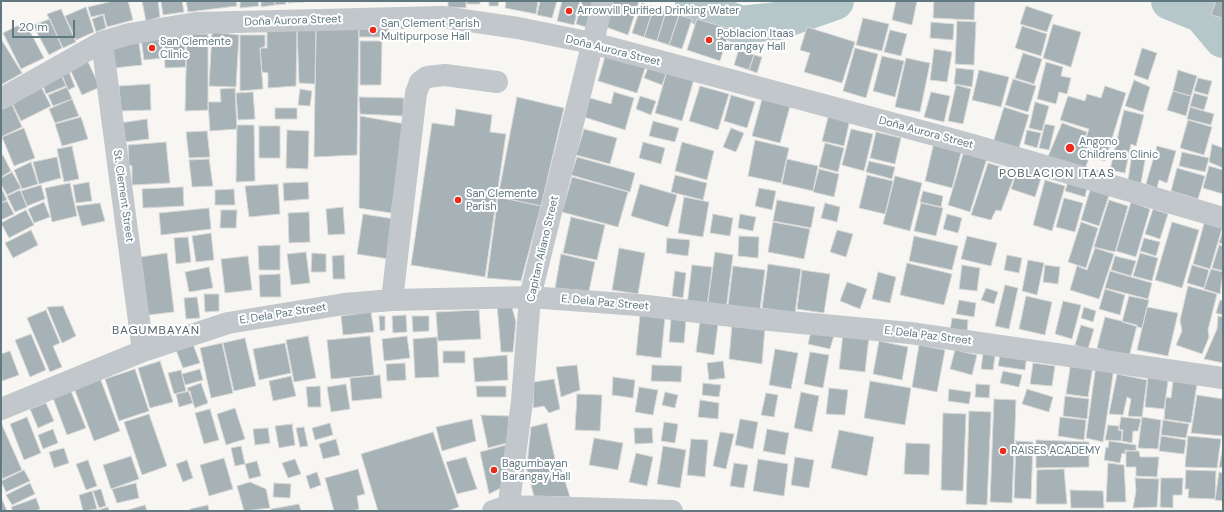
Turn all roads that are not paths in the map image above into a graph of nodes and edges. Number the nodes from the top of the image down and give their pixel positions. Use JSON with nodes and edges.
{"nodes":[{"id":1,"x":603,"y":1,"type":"edge"},
{"id":2,"x":102,"y":42,"type":"junction"},
{"id":3,"x":592,"y":43,"type":"junction"},
{"id":4,"x":497,"y":82,"type":"dead end"},
{"id":5,"x":1,"y":99,"type":"edge"},
{"id":6,"x":1223,"y":218,"type":"edge"},
{"id":7,"x":530,"y":297,"type":"junction"},
{"id":8,"x":392,"y":300,"type":"junction"},
{"id":9,"x":143,"y":351,"type":"junction"},
{"id":10,"x":1223,"y":378,"type":"edge"},
{"id":11,"x":1,"y":409,"type":"edge"},
{"id":12,"x":503,"y":510,"type":"edge"},
{"id":13,"x":672,"y":511,"type":"edge"}],
"edges":[{"from":1,"to":3,"type":"street","name":"Capitan Aliano Street"},
{"from":2,"to":3,"type":"street","name":"Doña Aurora Street"},
{"from":2,"to":5,"type":"street","name":"Doña Aurora Street"},
{"from":2,"to":9,"type":"street","name":"St. Clement Street"},
{"from":3,"to":6,"type":"street","name":"Doña Aurora Street"},
{"from":3,"to":7,"type":"street","name":"Capitan Aliano Street"},
{"from":4,"to":8,"type":"street"},
{"from":7,"to":8,"type":"street","name":"E. Dela Paz Street"},
{"from":7,"to":10,"type":"street","name":"E. Dela Paz Street"},
{"from":7,"to":12,"type":"street","name":"Capitan Aliano Street"},
{"from":8,"to":9,"type":"street","name":"E. Dela Paz Street"},
{"from":9,"to":11,"type":"street","name":"E. Dela Paz Street"},
{"from":12,"to":13,"type":"street"}]}
